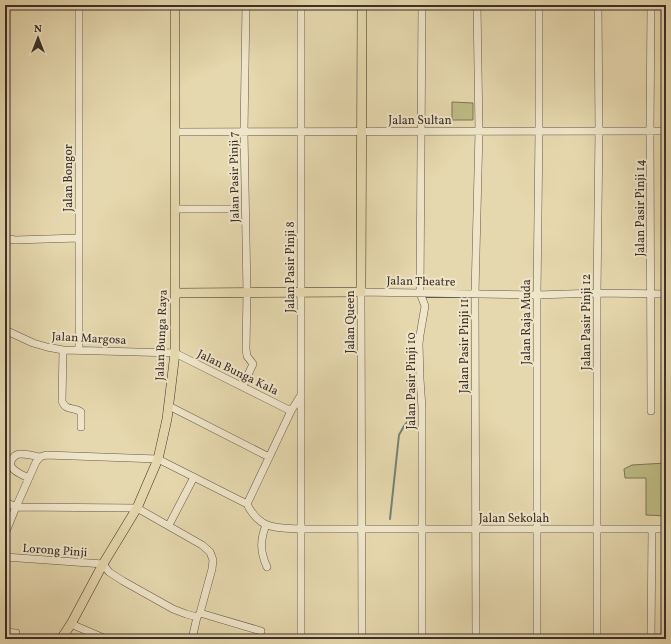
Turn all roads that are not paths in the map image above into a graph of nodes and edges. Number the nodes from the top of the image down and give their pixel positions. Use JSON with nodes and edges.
{"nodes":[{"id":1,"x":79,"y":5,"type":"edge"},
{"id":2,"x":174,"y":5,"type":"edge"},
{"id":3,"x":246,"y":5,"type":"edge"},
{"id":4,"x":301,"y":5,"type":"edge"},
{"id":5,"x":362,"y":5,"type":"edge"},
{"id":6,"x":422,"y":5,"type":"edge"},
{"id":7,"x":477,"y":5,"type":"edge"},
{"id":8,"x":539,"y":5,"type":"edge"},
{"id":9,"x":598,"y":5,"type":"edge"},
{"id":10,"x":651,"y":5,"type":"edge"},
{"id":11,"x":478,"y":131,"type":"junction"},
{"id":12,"x":539,"y":131,"type":"junction"},
{"id":13,"x":599,"y":131,"type":"junction"},
{"id":14,"x":650,"y":131,"type":"junction"},
{"id":15,"x":666,"y":131,"type":"edge"},
{"id":16,"x":175,"y":132,"type":"junction"},
{"id":17,"x":244,"y":132,"type":"junction"},
{"id":18,"x":301,"y":132,"type":"junction"},
{"id":19,"x":362,"y":132,"type":"junction"},
{"id":20,"x":422,"y":132,"type":"junction"},
{"id":21,"x":175,"y":209,"type":"junction"},
{"id":22,"x":233,"y":209,"type":"dead end"},
{"id":23,"x":5,"y":238,"type":"edge"},
{"id":24,"x":79,"y":238,"type":"junction"},
{"id":25,"x":247,"y":292,"type":"junction"},
{"id":26,"x":301,"y":292,"type":"junction"},
{"id":27,"x":362,"y":292,"type":"junction"},
{"id":28,"x":175,"y":293,"type":"junction"},
{"id":29,"x":420,"y":293,"type":"junction"},
{"id":30,"x":597,"y":293,"type":"junction"},
{"id":31,"x":475,"y":294,"type":"junction"},
{"id":32,"x":651,"y":294,"type":"junction"},
{"id":33,"x":666,"y":294,"type":"edge"},
{"id":34,"x":537,"y":295,"type":"junction"},
{"id":35,"x":5,"y":330,"type":"edge"},
{"id":36,"x":63,"y":350,"type":"junction"},
{"id":37,"x":79,"y":350,"type":"junction"},
{"id":38,"x":175,"y":353,"type":"junction"},
{"id":39,"x":243,"y":386,"type":"junction"},
{"id":40,"x":301,"y":395,"type":"junction"},
{"id":41,"x":169,"y":406,"type":"junction"},
{"id":42,"x":291,"y":411,"type":"junction"},
{"id":43,"x":651,"y":411,"type":"dead end"},
{"id":44,"x":81,"y":427,"type":"dead end"},
{"id":45,"x":40,"y":457,"type":"junction"},
{"id":46,"x":270,"y":457,"type":"junction"},
{"id":47,"x":158,"y":458,"type":"junction"},
{"id":48,"x":194,"y":477,"type":"junction"},
{"id":49,"x":29,"y":478,"type":"junction"},
{"id":50,"x":5,"y":502,"type":"edge"},
{"id":51,"x":247,"y":504,"type":"junction"},
{"id":52,"x":16,"y":507,"type":"junction"},
{"id":53,"x":137,"y":508,"type":"junction"},
{"id":54,"x":169,"y":525,"type":"junction"},
{"id":55,"x":266,"y":525,"type":"junction"},
{"id":56,"x":301,"y":529,"type":"junction"},
{"id":57,"x":362,"y":529,"type":"junction"},
{"id":58,"x":422,"y":529,"type":"junction"},
{"id":59,"x":475,"y":529,"type":"junction"},
{"id":60,"x":537,"y":529,"type":"junction"},
{"id":61,"x":597,"y":529,"type":"junction"},
{"id":62,"x":652,"y":529,"type":"junction"},
{"id":63,"x":666,"y":529,"type":"edge"},
{"id":64,"x":5,"y":534,"type":"edge"},
{"id":65,"x":5,"y":557,"type":"edge"},
{"id":66,"x":103,"y":564,"type":"junction"},
{"id":67,"x":267,"y":567,"type":"dead end"},
{"id":68,"x":199,"y":615,"type":"junction"},
{"id":69,"x":71,"y":624,"type":"junction"},
{"id":70,"x":261,"y":631,"type":"dead end"},
{"id":71,"x":5,"y":632,"type":"edge"},
{"id":72,"x":16,"y":633,"type":"dead end"},
{"id":73,"x":61,"y":639,"type":"edge"},
{"id":74,"x":106,"y":639,"type":"edge"},
{"id":75,"x":192,"y":639,"type":"edge"},
{"id":76,"x":301,"y":639,"type":"edge"},
{"id":77,"x":362,"y":639,"type":"edge"},
{"id":78,"x":422,"y":639,"type":"edge"},
{"id":79,"x":476,"y":639,"type":"edge"},
{"id":80,"x":537,"y":639,"type":"edge"},
{"id":81,"x":597,"y":639,"type":"edge"},
{"id":82,"x":651,"y":639,"type":"edge"}],
"edges":[{"from":1,"to":24,"type":"street","name":"Jalan Bongor"},
{"from":2,"to":16,"type":"main road","name":"Jalan Bunga Raya"},
{"from":3,"to":17,"type":"street","name":"Jalan Pasir Pinji 7"},
{"from":4,"to":18,"type":"street","name":"Jalan Pasir Pinji 8"},
{"from":5,"to":19,"type":"main road","name":"Jalan Queen"},
{"from":6,"to":20,"type":"street","name":"Jalan Pasir Pinji 10"},
{"from":7,"to":11,"type":"street","name":"Jalan Pasir Pinji 11"},
{"from":8,"to":12,"type":"street","name":"Jalan Raja Muda"},
{"from":9,"to":13,"type":"street","name":"Jalan Pasir Pinji 12"},
{"from":10,"to":14,"type":"street","name":"Jalan Pasir Pinji 14"},
{"from":11,"to":12,"type":"street","name":"Jalan Sultan"},
{"from":11,"to":20,"type":"street","name":"Jalan Sultan"},
{"from":11,"to":31,"type":"street","name":"Jalan Pasir Pinji 11"},
{"from":12,"to":13,"type":"street","name":"Jalan Sultan"},
{"from":12,"to":34,"type":"street","name":"Jalan Raja Muda"},
{"from":13,"to":14,"type":"street","name":"Jalan Sultan"},
{"from":13,"to":30,"type":"street","name":"Jalan Pasir Pinji 12"},
{"from":14,"to":15,"type":"street","name":"Jalan Sultan"},
{"from":14,"to":32,"type":"street","name":"Jalan Pasir Pinji 14"},
{"from":16,"to":17,"type":"street","name":"Jalan Sultan"},
{"from":16,"to":21,"type":"main road","name":"Jalan Bunga Raya"},
{"from":17,"to":18,"type":"street","name":"Jalan Sultan"},
{"from":17,"to":25,"type":"street","name":"Jalan Pasir Pinji 7"},
{"from":18,"to":19,"type":"street","name":"Jalan Sultan"},
{"from":18,"to":26,"type":"street","name":"Jalan Pasir Pinji 8"},
{"from":19,"to":20,"type":"street","name":"Jalan Sultan"},
{"from":19,"to":27,"type":"main road","name":"Jalan Queen"},
{"from":20,"to":29,"type":"street","name":"Jalan Pasir Pinji 10"},
{"from":21,"to":22,"type":"street"},
{"from":21,"to":28,"type":"main road","name":"Jalan Bunga Raya"},
{"from":23,"to":24,"type":"street"},
{"from":24,"to":37,"type":"street","name":"Jalan Bongor"},
{"from":25,"to":26,"type":"main road","name":"Jalan Theatre"},
{"from":25,"to":28,"type":"main road","name":"Jalan Theatre"},
{"from":25,"to":39,"type":"street","name":"Jalan Pasir Pinji 7"},
{"from":26,"to":27,"type":"main road","name":"Jalan Theatre"},
{"from":26,"to":40,"type":"street","name":"Jalan Pasir Pinji 8"},
{"from":27,"to":29,"type":"street","name":"Jalan Theatre"},
{"from":27,"to":57,"type":"street","name":"Jalan Queen"},
{"from":28,"to":38,"type":"main road","name":"Jalan Bunga Raya"},
{"from":29,"to":31,"type":"street","name":"Jalan Theatre"},
{"from":29,"to":58,"type":"street","name":"Jalan Pasir Pinji 10"},
{"from":30,"to":32,"type":"street","name":"Jalan Theatre"},
{"from":30,"to":34,"type":"street","name":"Jalan Theatre"},
{"from":30,"to":61,"type":"street","name":"Jalan Pasir Pinji 12"},
{"from":31,"to":34,"type":"street","name":"Jalan Theatre"},
{"from":31,"to":59,"type":"street","name":"Jalan Pasir Pinji 11"},
{"from":32,"to":33,"type":"street","name":"Jalan Theatre"},
{"from":32,"to":43,"type":"street","name":"Jalan Pasir Pinji 14"},
{"from":34,"to":60,"type":"street","name":"Jalan Raja Muda"},
{"from":35,"to":36,"type":"street","name":"Jalan Margosa"},
{"from":36,"to":37,"type":"street","name":"Jalan Margosa"},
{"from":36,"to":44,"type":"street"},
{"from":37,"to":38,"type":"street","name":"Jalan Margosa"},
{"from":38,"to":39,"type":"street","name":"Jalan Bunga Kala"},
{"from":38,"to":41,"type":"main road","name":"Jalan Bunga Raya"},
{"from":39,"to":42,"type":"street","name":"Jalan Bunga Kala"},
{"from":40,"to":42,"type":"street"},
{"from":40,"to":56,"type":"street","name":"Jalan Pasir Pinji 8"},
{"from":41,"to":46,"type":"street"},
{"from":41,"to":47,"type":"main road","name":"Jalan Bunga Raya"},
{"from":42,"to":46,"type":"street"},
{"from":45,"to":47,"type":"street"},
{"from":45,"to":49,"type":"street"},
{"from":45,"to":49,"type":"street"},
{"from":46,"to":51,"type":"street"},
{"from":47,"to":48,"type":"street"},
{"from":47,"to":53,"type":"main road","name":"Jalan Bunga Raya"},
{"from":48,"to":51,"type":"street"},
{"from":48,"to":54,"type":"street"},
{"from":49,"to":52,"type":"street"},
{"from":50,"to":52,"type":"street"},
{"from":51,"to":55,"type":"street"},
{"from":52,"to":53,"type":"street"},
{"from":52,"to":64,"type":"street"},
{"from":53,"to":54,"type":"street"},
{"from":53,"to":66,"type":"main road","name":"Jalan Bunga Raya"},
{"from":54,"to":68,"type":"street"},
{"from":55,"to":56,"type":"street","name":"Jalan Sekolah"},
{"from":55,"to":67,"type":"street"},
{"from":56,"to":57,"type":"street","name":"Jalan Sekolah"},
{"from":56,"to":76,"type":"street","name":"Jalan Pasir Pinji 8"},
{"from":57,"to":58,"type":"street","name":"Jalan Sekolah"},
{"from":57,"to":77,"type":"street","name":"Jalan Queen"},
{"from":58,"to":59,"type":"street","name":"Jalan Sekolah"},
{"from":58,"to":78,"type":"street","name":"Jalan Pasir Pinji 10"},
{"from":59,"to":60,"type":"street","name":"Jalan Sekolah"},
{"from":59,"to":79,"type":"street","name":"Jalan Pasir Pinji 11"},
{"from":60,"to":61,"type":"street","name":"Jalan Sekolah"},
{"from":60,"to":80,"type":"street","name":"Jalan Raja Muda"},
{"from":61,"to":62,"type":"street","name":"Jalan Sekolah"},
{"from":61,"to":81,"type":"street","name":"Jalan Pasir Pinji 12"},
{"from":62,"to":63,"type":"street","name":"Jalan Sekolah"},
{"from":62,"to":82,"type":"street"},
{"from":65,"to":66,"type":"street","name":"Lorong Pinji"},
{"from":66,"to":68,"type":"street"},
{"from":66,"to":69,"type":"main road","name":"Jalan Bunga Raya"},
{"from":68,"to":70,"type":"street"},
{"from":68,"to":75,"type":"street"},
{"from":69,"to":73,"type":"main road","name":"Jalan Bunga Raya"},
{"from":69,"to":74,"type":"street"},
{"from":71,"to":72,"type":"street"}]}
